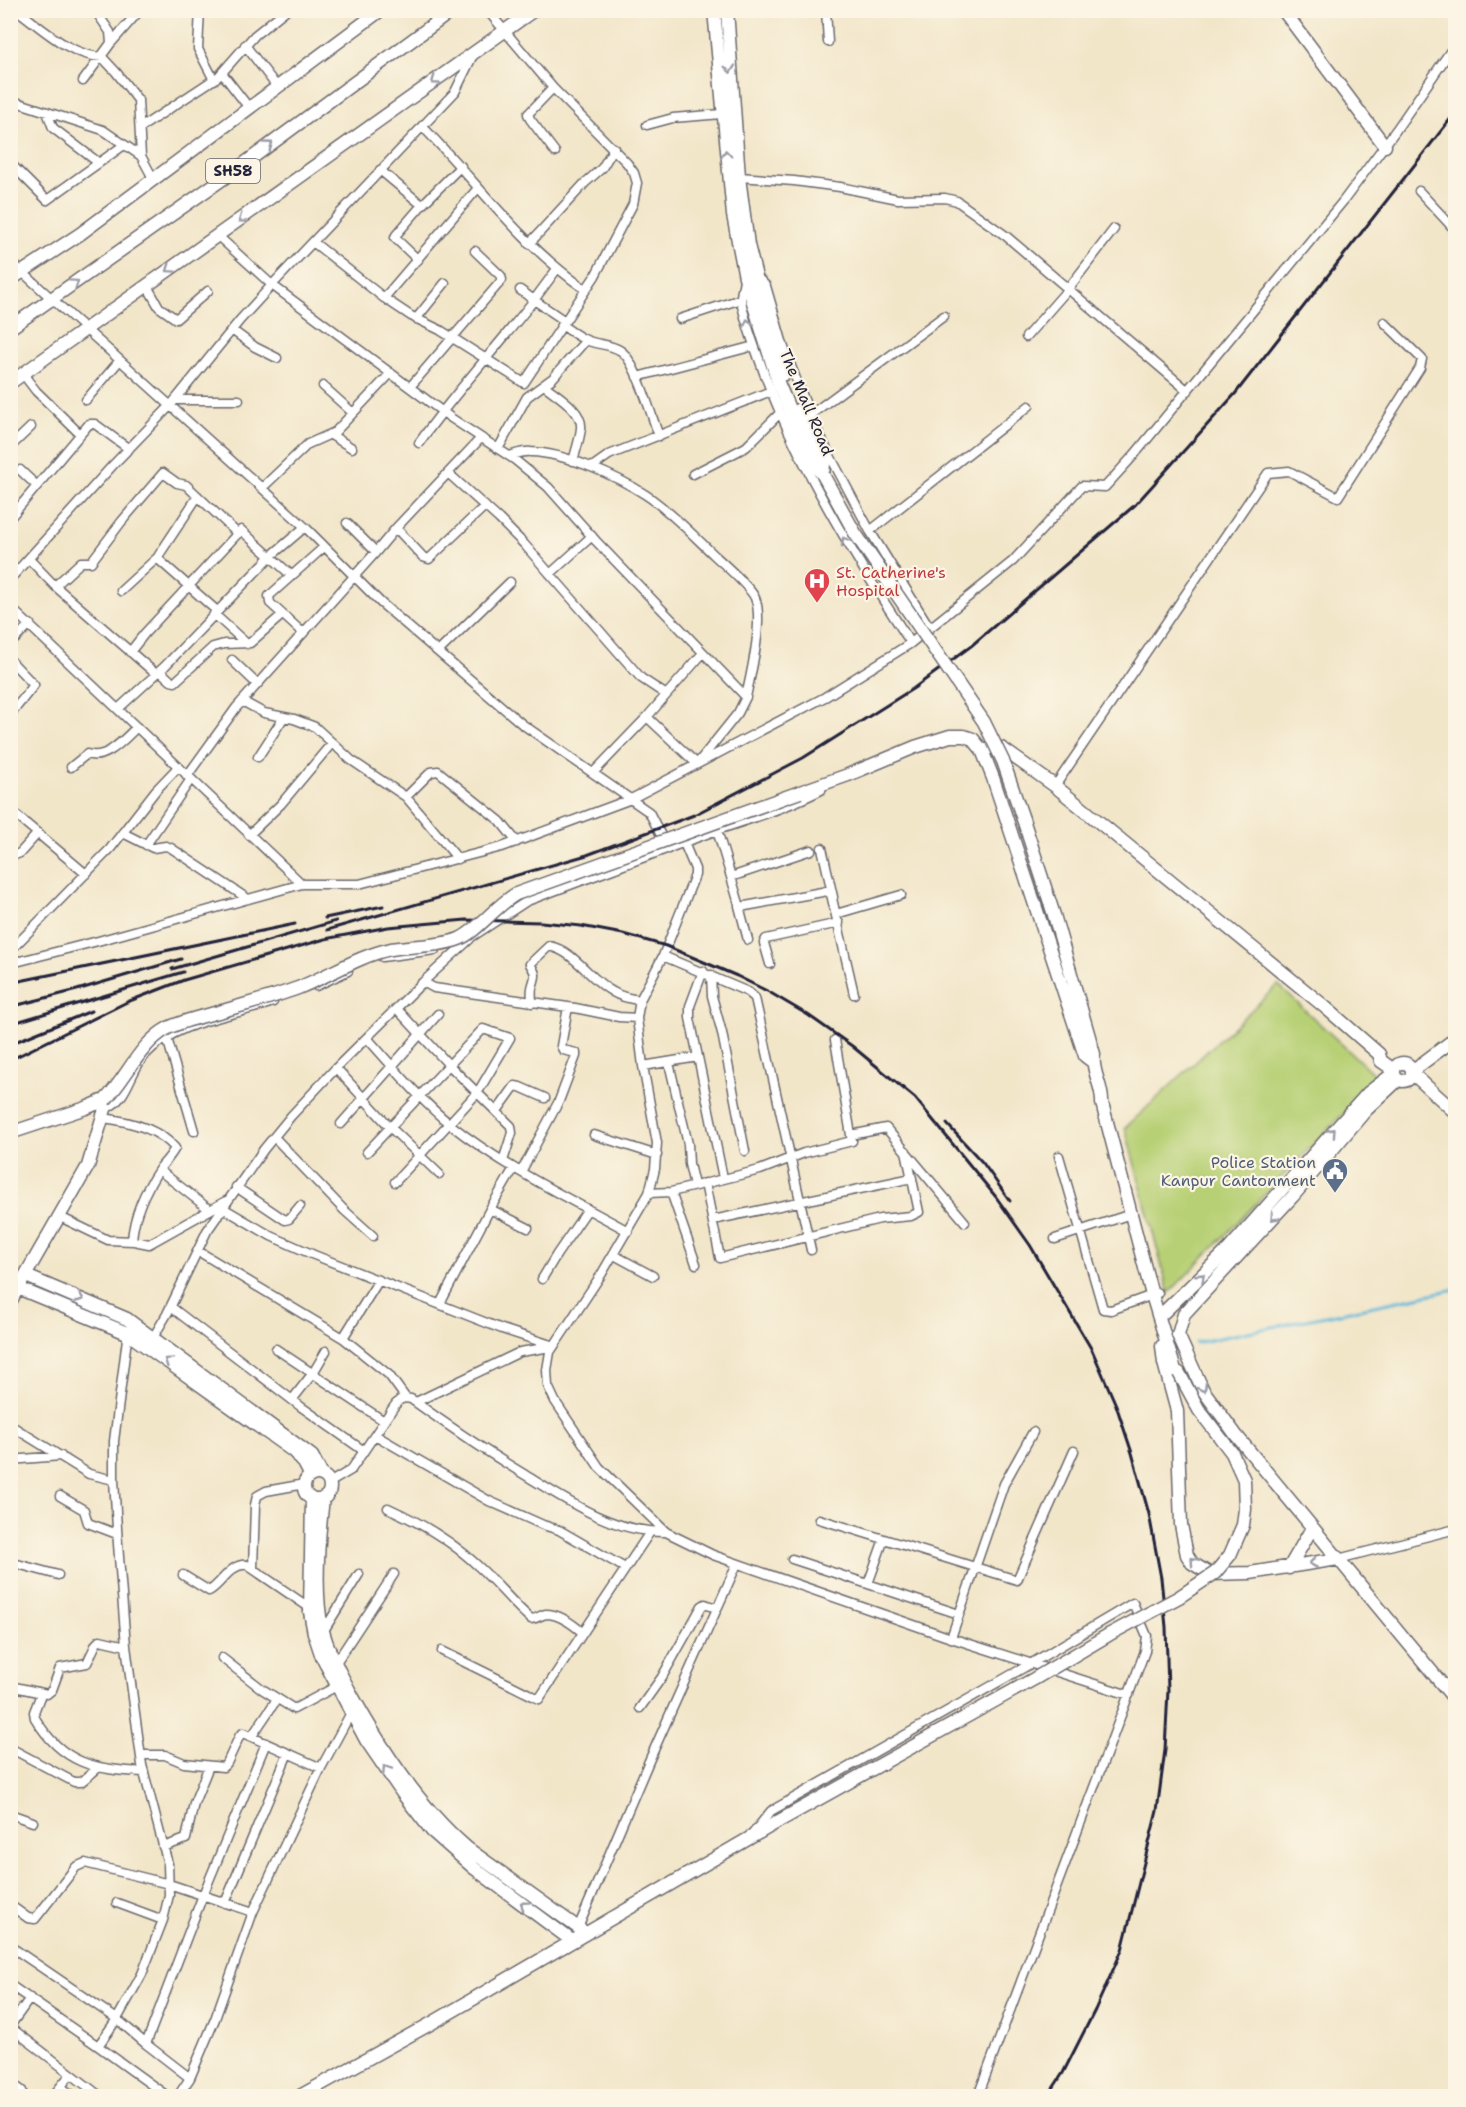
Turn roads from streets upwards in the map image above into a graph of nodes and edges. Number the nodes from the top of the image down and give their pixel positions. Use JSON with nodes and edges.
{"nodes":[{"id":1,"x":17,"y":10,"type":"edge"},
{"id":2,"x":95,"y":10,"type":"edge"},
{"id":3,"x":140,"y":10,"type":"edge"},
{"id":4,"x":200,"y":10,"type":"edge"},
{"id":5,"x":381,"y":10,"type":"edge"},
{"id":6,"x":453,"y":10,"type":"edge"},
{"id":7,"x":487,"y":10,"type":"edge"},
{"id":8,"x":534,"y":10,"type":"edge"},
{"id":9,"x":714,"y":10,"type":"edge"},
{"id":10,"x":727,"y":10,"type":"edge"},
{"id":11,"x":826,"y":10,"type":"edge"},
{"id":12,"x":1283,"y":10,"type":"edge"},
{"id":13,"x":283,"y":11,"type":"edge"},
{"id":14,"x":504,"y":32,"type":"junction"},
{"id":15,"x":828,"y":42,"type":"dead end"},
{"id":16,"x":111,"y":43,"type":"junction"},
{"id":17,"x":1455,"y":43,"type":"edge"},
{"id":18,"x":244,"y":45,"type":"junction"},
{"id":19,"x":475,"y":52,"type":"junction"},
{"id":20,"x":102,"y":57,"type":"junction"},
{"id":21,"x":222,"y":73,"type":"junction"},
{"id":22,"x":214,"y":80,"type":"junction"},
{"id":23,"x":83,"y":81,"type":"dead end"},
{"id":24,"x":278,"y":88,"type":"junction"},
{"id":25,"x":553,"y":88,"type":"junction"},
{"id":26,"x":10,"y":100,"type":"edge"},
{"id":27,"x":250,"y":109,"type":"junction"},
{"id":28,"x":47,"y":112,"type":"junction"},
{"id":29,"x":722,"y":114,"type":"junction"},
{"id":30,"x":647,"y":125,"type":"dead end"},
{"id":31,"x":422,"y":126,"type":"junction"},
{"id":32,"x":140,"y":128,"type":"junction"},
{"id":33,"x":124,"y":145,"type":"junction"},
{"id":34,"x":1385,"y":146,"type":"junction"},
{"id":35,"x":614,"y":148,"type":"junction"},
{"id":36,"x":555,"y":152,"type":"dead end"},
{"id":37,"x":141,"y":156,"type":"junction"},
{"id":38,"x":10,"y":163,"type":"edge"},
{"id":39,"x":99,"y":163,"type":"junction"},
{"id":40,"x":461,"y":166,"type":"junction"},
{"id":41,"x":380,"y":170,"type":"junction"},
{"id":42,"x":739,"y":177,"type":"junction"},
{"id":43,"x":154,"y":180,"type":"junction"},
{"id":44,"x":478,"y":188,"type":"junction"},
{"id":45,"x":1419,"y":191,"type":"dead end"},
{"id":46,"x":422,"y":204,"type":"junction"},
{"id":47,"x":1114,"y":229,"type":"dead end"},
{"id":48,"x":1455,"y":231,"type":"edge"},
{"id":49,"x":218,"y":236,"type":"junction"},
{"id":50,"x":313,"y":242,"type":"junction"},
{"id":51,"x":529,"y":244,"type":"junction"},
{"id":52,"x":475,"y":251,"type":"dead end"},
{"id":53,"x":418,"y":260,"type":"junction"},
{"id":54,"x":10,"y":261,"type":"edge"},
{"id":55,"x":557,"y":270,"type":"junction"},
{"id":56,"x":23,"y":272,"type":"junction"},
{"id":57,"x":749,"y":276,"type":"junction"},
{"id":58,"x":10,"y":280,"type":"edge"},
{"id":59,"x":446,"y":284,"type":"dead end"},
{"id":60,"x":272,"y":285,"type":"junction"},
{"id":61,"x":147,"y":286,"type":"junction"},
{"id":62,"x":585,"y":289,"type":"junction"},
{"id":63,"x":1068,"y":289,"type":"junction"},
{"id":64,"x":520,"y":290,"type":"dead end"},
{"id":65,"x":208,"y":291,"type":"dead end"},
{"id":66,"x":750,"y":295,"type":"junction"},
{"id":67,"x":384,"y":298,"type":"junction"},
{"id":68,"x":52,"y":299,"type":"junction"},
{"id":69,"x":534,"y":300,"type":"junction"},
{"id":70,"x":944,"y":316,"type":"dead end"},
{"id":71,"x":416,"y":319,"type":"junction"},
{"id":72,"x":680,"y":319,"type":"dead end"},
{"id":73,"x":1384,"y":322,"type":"dead end"},
{"id":74,"x":563,"y":323,"type":"junction"},
{"id":75,"x":10,"y":328,"type":"edge"},
{"id":76,"x":85,"y":329,"type":"junction"},
{"id":77,"x":232,"y":330,"type":"junction"},
{"id":78,"x":1026,"y":337,"type":"dead end"},
{"id":79,"x":452,"y":339,"type":"junction"},
{"id":80,"x":586,"y":340,"type":"junction"},
{"id":81,"x":754,"y":346,"type":"junction"},
{"id":82,"x":277,"y":358,"type":"dead end"},
{"id":83,"x":487,"y":359,"type":"junction"},
{"id":84,"x":120,"y":360,"type":"junction"},
{"id":85,"x":391,"y":373,"type":"junction"},
{"id":86,"x":23,"y":374,"type":"junction"},
{"id":87,"x":637,"y":377,"type":"junction"},
{"id":88,"x":10,"y":383,"type":"edge"},
{"id":89,"x":544,"y":385,"type":"junction"},
{"id":90,"x":323,"y":386,"type":"dead end"},
{"id":91,"x":410,"y":387,"type":"junction"},
{"id":92,"x":1188,"y":390,"type":"junction"},
{"id":93,"x":771,"y":391,"type":"junction"},
{"id":94,"x":86,"y":400,"type":"dead end"},
{"id":95,"x":239,"y":400,"type":"dead end"},
{"id":96,"x":173,"y":402,"type":"junction"},
{"id":97,"x":1029,"y":406,"type":"dead end"},
{"id":98,"x":442,"y":410,"type":"junction"},
{"id":99,"x":353,"y":413,"type":"junction"},
{"id":100,"x":780,"y":413,"type":"junction"},
{"id":101,"x":810,"y":415,"type":"junction"},
{"id":102,"x":31,"y":427,"type":"dead end"},
{"id":103,"x":80,"y":434,"type":"junction"},
{"id":104,"x":331,"y":435,"type":"junction"},
{"id":105,"x":658,"y":436,"type":"junction"},
{"id":106,"x":481,"y":438,"type":"junction"},
{"id":107,"x":419,"y":443,"type":"dead end"},
{"id":108,"x":10,"y":447,"type":"edge"},
{"id":109,"x":352,"y":448,"type":"dead end"},
{"id":110,"x":129,"y":449,"type":"junction"},
{"id":111,"x":498,"y":449,"type":"junction"},
{"id":112,"x":509,"y":456,"type":"junction"},
{"id":113,"x":573,"y":461,"type":"junction"},
{"id":114,"x":592,"y":467,"type":"junction"},
{"id":115,"x":20,"y":470,"type":"dead end"},
{"id":116,"x":448,"y":473,"type":"junction"},
{"id":117,"x":693,"y":474,"type":"dead end"},
{"id":118,"x":37,"y":486,"type":"junction"},
{"id":119,"x":262,"y":488,"type":"junction"},
{"id":120,"x":198,"y":496,"type":"junction"},
{"id":121,"x":485,"y":506,"type":"junction"},
{"id":122,"x":10,"y":518,"type":"edge"},
{"id":123,"x":347,"y":523,"type":"dead end"},
{"id":124,"x":305,"y":527,"type":"junction"},
{"id":125,"x":396,"y":528,"type":"junction"},
{"id":126,"x":870,"y":531,"type":"junction"},
{"id":127,"x":238,"y":534,"type":"junction"},
{"id":128,"x":592,"y":536,"type":"junction"},
{"id":129,"x":324,"y":547,"type":"junction"},
{"id":130,"x":376,"y":552,"type":"junction"},
{"id":131,"x":271,"y":556,"type":"junction"},
{"id":132,"x":158,"y":557,"type":"junction"},
{"id":133,"x":29,"y":559,"type":"junction"},
{"id":134,"x":550,"y":574,"type":"junction"},
{"id":135,"x":291,"y":575,"type":"junction"},
{"id":136,"x":354,"y":577,"type":"junction"},
{"id":137,"x":10,"y":579,"type":"edge"},
{"id":138,"x":510,"y":582,"type":"dead end"},
{"id":139,"x":55,"y":586,"type":"junction"},
{"id":140,"x":188,"y":586,"type":"junction"},
{"id":141,"x":122,"y":591,"type":"dead end"},
{"id":142,"x":10,"y":607,"type":"edge"},
{"id":143,"x":215,"y":613,"type":"junction"},
{"id":144,"x":282,"y":615,"type":"junction"},
{"id":145,"x":30,"y":624,"type":"junction"},
{"id":146,"x":930,"y":627,"type":"junction"},
{"id":147,"x":303,"y":633,"type":"junction"},
{"id":148,"x":911,"y":643,"type":"junction"},
{"id":149,"x":10,"y":644,"type":"edge"},
{"id":150,"x":247,"y":644,"type":"junction"},
{"id":151,"x":130,"y":652,"type":"junction"},
{"id":152,"x":438,"y":652,"type":"junction"},
{"id":153,"x":703,"y":653,"type":"junction"},
{"id":154,"x":10,"y":660,"type":"edge"},
{"id":155,"x":232,"y":660,"type":"dead end"},
{"id":156,"x":158,"y":673,"type":"junction"},
{"id":157,"x":257,"y":684,"type":"junction"},
{"id":158,"x":665,"y":694,"type":"junction"},
{"id":159,"x":746,"y":697,"type":"junction"},
{"id":160,"x":242,"y":701,"type":"junction"},
{"id":161,"x":118,"y":709,"type":"junction"},
{"id":162,"x":10,"y":715,"type":"edge"},
{"id":163,"x":284,"y":717,"type":"junction"},
{"id":164,"x":647,"y":717,"type":"junction"},
{"id":165,"x":137,"y":727,"type":"junction"},
{"id":166,"x":333,"y":743,"type":"junction"},
{"id":167,"x":982,"y":750,"type":"junction"},
{"id":168,"x":258,"y":757,"type":"dead end"},
{"id":169,"x":697,"y":764,"type":"junction"},
{"id":170,"x":71,"y":767,"type":"dead end"},
{"id":171,"x":178,"y":767,"type":"junction"},
{"id":172,"x":593,"y":773,"type":"junction"},
{"id":173,"x":848,"y":775,"type":"junction"},
{"id":174,"x":189,"y":778,"type":"junction"},
{"id":175,"x":1055,"y":786,"type":"junction"},
{"id":176,"x":406,"y":797,"type":"junction"},
{"id":177,"x":631,"y":799,"type":"junction"},
{"id":178,"x":10,"y":810,"type":"edge"},
{"id":179,"x":717,"y":830,"type":"junction"},
{"id":180,"x":38,"y":833,"type":"junction"},
{"id":181,"x":123,"y":833,"type":"junction"},
{"id":182,"x":249,"y":835,"type":"junction"},
{"id":183,"x":516,"y":842,"type":"junction"},
{"id":184,"x":684,"y":843,"type":"junction"},
{"id":185,"x":146,"y":845,"type":"junction"},
{"id":186,"x":822,"y":848,"type":"dead end"},
{"id":187,"x":668,"y":849,"type":"junction"},
{"id":188,"x":812,"y":850,"type":"dead end"},
{"id":189,"x":10,"y":851,"type":"edge"},
{"id":190,"x":458,"y":859,"type":"junction"},
{"id":191,"x":86,"y":874,"type":"junction"},
{"id":192,"x":731,"y":878,"type":"junction"},
{"id":193,"x":302,"y":884,"type":"junction"},
{"id":194,"x":901,"y":896,"type":"dead end"},
{"id":195,"x":833,"y":898,"type":"junction"},
{"id":196,"x":248,"y":899,"type":"junction"},
{"id":197,"x":739,"y":906,"type":"junction"},
{"id":198,"x":838,"y":918,"type":"junction"},
{"id":199,"x":471,"y":939,"type":"junction"},
{"id":200,"x":748,"y":940,"type":"dead end"},
{"id":201,"x":10,"y":951,"type":"edge"},
{"id":202,"x":663,"y":956,"type":"junction"},
{"id":203,"x":15,"y":960,"type":"edge"},
{"id":204,"x":770,"y":964,"type":"dead end"},
{"id":205,"x":707,"y":973,"type":"junction"},
{"id":206,"x":423,"y":982,"type":"junction"},
{"id":207,"x":854,"y":994,"type":"dead end"},
{"id":208,"x":640,"y":1000,"type":"junction"},
{"id":209,"x":532,"y":1003,"type":"junction"},
{"id":210,"x":568,"y":1007,"type":"junction"},
{"id":211,"x":397,"y":1009,"type":"junction"},
{"id":212,"x":438,"y":1014,"type":"dead end"},
{"id":213,"x":637,"y":1018,"type":"junction"},
{"id":214,"x":422,"y":1035,"type":"junction"},
{"id":215,"x":167,"y":1038,"type":"junction"},
{"id":216,"x":1455,"y":1038,"type":"edge"},
{"id":217,"x":368,"y":1039,"type":"junction"},
{"id":218,"x":835,"y":1040,"type":"dead end"},
{"id":219,"x":698,"y":1057,"type":"junction"},
{"id":220,"x":1092,"y":1062,"type":"junction"},
{"id":221,"x":669,"y":1063,"type":"junction"},
{"id":222,"x":392,"y":1065,"type":"junction"},
{"id":223,"x":449,"y":1065,"type":"junction"},
{"id":224,"x":643,"y":1066,"type":"junction"},
{"id":225,"x":336,"y":1068,"type":"junction"},
{"id":226,"x":1403,"y":1072,"type":"junction"},
{"id":227,"x":478,"y":1092,"type":"junction"},
{"id":228,"x":1102,"y":1094,"type":"junction"},
{"id":229,"x":420,"y":1095,"type":"junction"},
{"id":230,"x":363,"y":1098,"type":"junction"},
{"id":231,"x":545,"y":1098,"type":"dead end"},
{"id":232,"x":104,"y":1107,"type":"junction"},
{"id":233,"x":497,"y":1112,"type":"junction"},
{"id":234,"x":1455,"y":1113,"type":"edge"},
{"id":235,"x":448,"y":1123,"type":"junction"},
{"id":236,"x":341,"y":1124,"type":"dead end"},
{"id":237,"x":390,"y":1127,"type":"junction"},
{"id":238,"x":194,"y":1131,"type":"dead end"},
{"id":239,"x":10,"y":1133,"type":"edge"},
{"id":240,"x":594,"y":1135,"type":"dead end"},
{"id":241,"x":851,"y":1135,"type":"junction"},
{"id":242,"x":274,"y":1137,"type":"junction"},
{"id":243,"x":746,"y":1151,"type":"dead end"},
{"id":244,"x":906,"y":1151,"type":"junction"},
{"id":245,"x":367,"y":1152,"type":"dead end"},
{"id":246,"x":1322,"y":1152,"type":"junction"},
{"id":247,"x":419,"y":1154,"type":"junction"},
{"id":248,"x":657,"y":1155,"type":"junction"},
{"id":249,"x":1059,"y":1156,"type":"dead end"},
{"id":250,"x":792,"y":1157,"type":"junction"},
{"id":251,"x":503,"y":1161,"type":"junction"},
{"id":252,"x":159,"y":1170,"type":"junction"},
{"id":253,"x":518,"y":1170,"type":"junction"},
{"id":254,"x":439,"y":1174,"type":"dead end"},
{"id":255,"x":723,"y":1178,"type":"junction"},
{"id":256,"x":912,"y":1178,"type":"junction"},
{"id":257,"x":395,"y":1182,"type":"dead end"},
{"id":258,"x":705,"y":1183,"type":"junction"},
{"id":259,"x":694,"y":1185,"type":"junction"},
{"id":260,"x":236,"y":1187,"type":"junction"},
{"id":261,"x":671,"y":1192,"type":"junction"},
{"id":262,"x":649,"y":1193,"type":"junction"},
{"id":263,"x":228,"y":1199,"type":"junction"},
{"id":264,"x":801,"y":1200,"type":"junction"},
{"id":265,"x":300,"y":1206,"type":"dead end"},
{"id":266,"x":223,"y":1208,"type":"junction"},
{"id":267,"x":490,"y":1209,"type":"junction"},
{"id":268,"x":588,"y":1209,"type":"junction"},
{"id":269,"x":210,"y":1210,"type":"junction"},
{"id":270,"x":1131,"y":1214,"type":"junction"},
{"id":271,"x":60,"y":1217,"type":"junction"},
{"id":272,"x":712,"y":1220,"type":"junction"},
{"id":273,"x":965,"y":1222,"type":"dead end"},
{"id":274,"x":528,"y":1228,"type":"dead end"},
{"id":275,"x":1080,"y":1230,"type":"junction"},
{"id":276,"x":628,"y":1231,"type":"junction"},
{"id":277,"x":373,"y":1236,"type":"dead end"},
{"id":278,"x":808,"y":1236,"type":"junction"},
{"id":279,"x":1054,"y":1239,"type":"dead end"},
{"id":280,"x":132,"y":1240,"type":"junction"},
{"id":281,"x":811,"y":1250,"type":"dead end"},
{"id":282,"x":198,"y":1251,"type":"junction"},
{"id":283,"x":614,"y":1254,"type":"junction"},
{"id":284,"x":696,"y":1264,"type":"dead end"},
{"id":285,"x":26,"y":1276,"type":"junction"},
{"id":286,"x":653,"y":1276,"type":"dead end"},
{"id":287,"x":542,"y":1279,"type":"dead end"},
{"id":288,"x":379,"y":1280,"type":"junction"},
{"id":289,"x":18,"y":1288,"type":"junction"},
{"id":290,"x":1155,"y":1294,"type":"junction"},
{"id":291,"x":10,"y":1302,"type":"edge"},
{"id":292,"x":440,"y":1304,"type":"junction"},
{"id":293,"x":171,"y":1307,"type":"junction"},
{"id":294,"x":1161,"y":1314,"type":"junction"},
{"id":295,"x":129,"y":1328,"type":"junction"},
{"id":296,"x":343,"y":1338,"type":"junction"},
{"id":297,"x":150,"y":1342,"type":"junction"},
{"id":298,"x":1174,"y":1342,"type":"junction"},
{"id":299,"x":554,"y":1346,"type":"junction"},
{"id":300,"x":276,"y":1349,"type":"dead end"},
{"id":301,"x":326,"y":1351,"type":"dead end"},
{"id":302,"x":313,"y":1373,"type":"junction"},
{"id":303,"x":405,"y":1397,"type":"junction"},
{"id":304,"x":292,"y":1400,"type":"junction"},
{"id":305,"x":416,"y":1402,"type":"junction"},
{"id":306,"x":384,"y":1421,"type":"junction"},
{"id":307,"x":10,"y":1425,"type":"edge"},
{"id":308,"x":1033,"y":1432,"type":"dead end"},
{"id":309,"x":375,"y":1435,"type":"junction"},
{"id":310,"x":364,"y":1451,"type":"junction"},
{"id":311,"x":1074,"y":1451,"type":"dead end"},
{"id":312,"x":62,"y":1456,"type":"junction"},
{"id":313,"x":10,"y":1460,"type":"edge"},
{"id":314,"x":317,"y":1479,"type":"junction"},
{"id":315,"x":114,"y":1480,"type":"junction"},
{"id":316,"x":60,"y":1496,"type":"dead end"},
{"id":317,"x":318,"y":1498,"type":"junction"},
{"id":318,"x":388,"y":1508,"type":"dead end"},
{"id":319,"x":819,"y":1519,"type":"dead end"},
{"id":320,"x":1312,"y":1528,"type":"junction"},
{"id":321,"x":1455,"y":1529,"type":"edge"},
{"id":322,"x":650,"y":1532,"type":"junction"},
{"id":323,"x":666,"y":1532,"type":"junction"},
{"id":324,"x":117,"y":1534,"type":"junction"},
{"id":325,"x":884,"y":1539,"type":"junction"},
{"id":326,"x":792,"y":1559,"type":"dead end"},
{"id":327,"x":1338,"y":1559,"type":"junction"},
{"id":328,"x":10,"y":1562,"type":"edge"},
{"id":329,"x":737,"y":1564,"type":"junction"},
{"id":330,"x":975,"y":1566,"type":"junction"},
{"id":331,"x":625,"y":1568,"type":"junction"},
{"id":332,"x":1289,"y":1568,"type":"junction"},
{"id":333,"x":253,"y":1569,"type":"junction"},
{"id":334,"x":359,"y":1574,"type":"dead end"},
{"id":335,"x":394,"y":1574,"type":"dead end"},
{"id":336,"x":58,"y":1575,"type":"dead end"},
{"id":337,"x":183,"y":1575,"type":"dead end"},
{"id":338,"x":868,"y":1584,"type":"junction"},
{"id":339,"x":310,"y":1608,"type":"junction"},
{"id":340,"x":716,"y":1608,"type":"junction"},
{"id":341,"x":959,"y":1614,"type":"junction"},
{"id":342,"x":323,"y":1632,"type":"junction"},
{"id":343,"x":583,"y":1633,"type":"junction"},
{"id":344,"x":951,"y":1638,"type":"junction"},
{"id":345,"x":126,"y":1646,"type":"junction"},
{"id":346,"x":442,"y":1651,"type":"dead end"},
{"id":347,"x":222,"y":1659,"type":"dead end"},
{"id":348,"x":1032,"y":1663,"type":"junction"},
{"id":349,"x":335,"y":1664,"type":"junction"},
{"id":350,"x":10,"y":1686,"type":"edge"},
{"id":351,"x":337,"y":1686,"type":"junction"},
{"id":352,"x":41,"y":1694,"type":"junction"},
{"id":353,"x":1129,"y":1695,"type":"junction"},
{"id":354,"x":277,"y":1699,"type":"junction"},
{"id":355,"x":1455,"y":1701,"type":"edge"},
{"id":356,"x":354,"y":1707,"type":"junction"},
{"id":357,"x":640,"y":1708,"type":"dead end"},
{"id":358,"x":252,"y":1736,"type":"junction"},
{"id":359,"x":266,"y":1743,"type":"junction"},
{"id":360,"x":10,"y":1748,"type":"edge"},
{"id":361,"x":288,"y":1753,"type":"junction"},
{"id":362,"x":141,"y":1755,"type":"junction"},
{"id":363,"x":209,"y":1766,"type":"junction"},
{"id":364,"x":98,"y":1768,"type":"junction"},
{"id":365,"x":321,"y":1768,"type":"junction"},
{"id":366,"x":144,"y":1772,"type":"junction"},
{"id":367,"x":10,"y":1814,"type":"edge"},
{"id":368,"x":33,"y":1822,"type":"dead end"},
{"id":369,"x":439,"y":1829,"type":"junction"},
{"id":370,"x":753,"y":1834,"type":"junction"},
{"id":371,"x":162,"y":1847,"type":"junction"},
{"id":372,"x":169,"y":1884,"type":"junction"},
{"id":373,"x":203,"y":1896,"type":"junction"},
{"id":374,"x":117,"y":1903,"type":"dead end"},
{"id":375,"x":225,"y":1903,"type":"junction"},
{"id":376,"x":10,"y":1905,"type":"edge"},
{"id":377,"x":253,"y":1912,"type":"junction"},
{"id":378,"x":163,"y":1920,"type":"junction"},
{"id":379,"x":581,"y":1930,"type":"junction"},
{"id":380,"x":571,"y":1940,"type":"junction"},
{"id":381,"x":10,"y":1946,"type":"edge"},
{"id":382,"x":10,"y":1985,"type":"edge"},
{"id":383,"x":30,"y":1998,"type":"junction"},
{"id":384,"x":117,"y":2019,"type":"junction"},
{"id":385,"x":10,"y":2026,"type":"edge"},
{"id":386,"x":146,"y":2044,"type":"junction"},
{"id":387,"x":98,"y":2046,"type":"junction"},
{"id":388,"x":70,"y":2075,"type":"junction"},
{"id":389,"x":190,"y":2078,"type":"junction"},
{"id":390,"x":10,"y":2082,"type":"edge"},
{"id":391,"x":61,"y":2086,"type":"junction"},
{"id":392,"x":22,"y":2091,"type":"dead end"},
{"id":393,"x":53,"y":2097,"type":"edge"},
{"id":394,"x":73,"y":2097,"type":"edge"},
{"id":395,"x":100,"y":2097,"type":"edge"},
{"id":396,"x":167,"y":2097,"type":"edge"},
{"id":397,"x":178,"y":2097,"type":"edge"},
{"id":398,"x":300,"y":2097,"type":"edge"},
{"id":399,"x":978,"y":2097,"type":"edge"}],
"edges":[{"from":1,"to":20,"type":"street"},
{"from":2,"to":16,"type":"street"},
{"from":3,"to":16,"type":"street"},
{"from":4,"to":22,"type":"street"},
{"from":5,"to":24,"type":"street"},
{"from":68,"to":6,"type":"street","number":"SH58","one_way":true},
{"from":7,"to":14,"type":"street"},
{"from":8,"to":14,"type":"street","number":"SH58"},
{"from":9,"to":29,"type":"street","name":"The Mall Road"},
{"from":10,"to":42,"type":"street","name":"The Mall Road","one_way":true},
{"from":11,"to":15,"type":"street"},
{"from":12,"to":34,"type":"street"},
{"from":13,"to":18,"type":"street"},
{"from":14,"to":19,"type":"street","number":"SH58"},
{"from":14,"to":25,"type":"street"},
{"from":16,"to":20,"type":"street"},
{"from":17,"to":34,"type":"street"},
{"from":18,"to":21,"type":"street"},
{"from":18,"to":24,"type":"street"},
{"from":19,"to":31,"type":"street"},
{"from":19,"to":49,"type":"street","number":"SH58","one_way":true},
{"from":20,"to":23,"type":"street"},
{"from":20,"to":32,"type":"street"},
{"from":21,"to":22,"type":"street"},
{"from":21,"to":27,"type":"street"},
{"from":22,"to":32,"type":"street"},
{"from":24,"to":27,"type":"street"},
{"from":25,"to":35,"type":"street"},
{"from":25,"to":36,"type":"street"},
{"from":26,"to":28,"type":"street"},
{"from":27,"to":43,"type":"street"},
{"from":28,"to":33,"type":"street"},
{"from":28,"to":39,"type":"street"},
{"from":29,"to":30,"type":"street"},
{"from":57,"to":29,"type":"street","name":"The Mall Road","one_way":true},
{"from":31,"to":40,"type":"street"},
{"from":31,"to":41,"type":"street"},
{"from":32,"to":37,"type":"street"},
{"from":33,"to":37,"type":"street"},
{"from":33,"to":39,"type":"street"},
{"from":34,"to":92,"type":"street"},
{"from":35,"to":51,"type":"street"},
{"from":35,"to":62,"type":"street"},
{"from":37,"to":43,"type":"street"},
{"from":38,"to":39,"type":"street"},
{"from":40,"to":44,"type":"street"},
{"from":40,"to":46,"type":"street"},
{"from":41,"to":46,"type":"street"},
{"from":41,"to":50,"type":"street"},
{"from":42,"to":57,"type":"street","name":"The Mall Road"},
{"from":42,"to":63,"type":"street"},
{"from":43,"to":56,"type":"street"},
{"from":44,"to":51,"type":"street"},
{"from":44,"to":53,"type":"street"},
{"from":45,"to":48,"type":"street"},
{"from":46,"to":53,"type":"street"},
{"from":47,"to":63,"type":"street"},
{"from":49,"to":60,"type":"street"},
{"from":49,"to":61,"type":"street","number":"SH58","one_way":true},
{"from":50,"to":60,"type":"street"},
{"from":50,"to":67,"type":"street"},
{"from":51,"to":55,"type":"street"},
{"from":52,"to":79,"type":"street"},
{"from":53,"to":67,"type":"street"},
{"from":54,"to":56,"type":"street"},
{"from":55,"to":62,"type":"street"},
{"from":55,"to":69,"type":"street"},
{"from":56,"to":58,"type":"street"},
{"from":56,"to":68,"type":"street"},
{"from":57,"to":66,"type":"street","name":"The Mall Road"},
{"from":57,"to":66,"type":"street"},
{"from":57,"to":101,"type":"street"},
{"from":59,"to":71,"type":"street"},
{"from":60,"to":77,"type":"street"},
{"from":60,"to":85,"type":"street"},
{"from":61,"to":65,"type":"street"},
{"from":61,"to":76,"type":"street","number":"SH58"},
{"from":62,"to":74,"type":"street"},
{"from":63,"to":78,"type":"street"},
{"from":63,"to":92,"type":"street"},
{"from":64,"to":69,"type":"street"},
{"from":66,"to":72,"type":"street"},
{"from":81,"to":66,"type":"street","one_way":true},
{"from":66,"to":220,"type":"street","name":"The Mall Road","bridge":true},
{"from":67,"to":71,"type":"street"},
{"from":68,"to":75,"type":"street","number":"SH58"},
{"from":68,"to":76,"type":"street"},
{"from":69,"to":74,"type":"street"},
{"from":69,"to":83,"type":"street"},
{"from":70,"to":101,"type":"street"},
{"from":71,"to":79,"type":"street"},
{"from":73,"to":175,"type":"street"},
{"from":74,"to":80,"type":"street"},
{"from":74,"to":83,"type":"street"},
{"from":76,"to":84,"type":"street"},
{"from":76,"to":86,"type":"street","number":"SH58"},
{"from":77,"to":82,"type":"street"},
{"from":77,"to":96,"type":"street"},
{"from":79,"to":83,"type":"street"},
{"from":79,"to":91,"type":"street"},
{"from":80,"to":87,"type":"street"},
{"from":80,"to":89,"type":"street"},
{"from":81,"to":87,"type":"street"},
{"from":81,"to":93,"type":"street"},
{"from":83,"to":98,"type":"street"},
{"from":84,"to":94,"type":"street"},
{"from":84,"to":96,"type":"street"},
{"from":85,"to":91,"type":"street"},
{"from":85,"to":99,"type":"street"},
{"from":86,"to":88,"type":"street","number":"SH58"},
{"from":86,"to":103,"type":"street"},
{"from":87,"to":105,"type":"street"},
{"from":89,"to":111,"type":"street"},
{"from":89,"to":113,"type":"street"},
{"from":90,"to":99,"type":"street"},
{"from":91,"to":98,"type":"street"},
{"from":92,"to":146,"type":"street"},
{"from":93,"to":100,"type":"street"},
{"from":93,"to":105,"type":"street"},
{"from":95,"to":96,"type":"street"},
{"from":96,"to":110,"type":"street"},
{"from":96,"to":119,"type":"street"},
{"from":97,"to":126,"type":"street"},
{"from":98,"to":106,"type":"street"},
{"from":98,"to":107,"type":"street"},
{"from":99,"to":104,"type":"street"},
{"from":100,"to":117,"type":"street"},
{"from":148,"to":100,"type":"street","one_way":true},
{"from":101,"to":126,"type":"street"},
{"from":102,"to":108,"type":"street"},
{"from":103,"to":110,"type":"street"},
{"from":103,"to":118,"type":"street"},
{"from":104,"to":109,"type":"street"},
{"from":104,"to":119,"type":"street"},
{"from":105,"to":114,"type":"street"},
{"from":106,"to":111,"type":"street"},
{"from":106,"to":116,"type":"street"},
{"from":110,"to":133,"type":"street"},
{"from":111,"to":112,"type":"street"},
{"from":112,"to":113,"type":"street"},
{"from":112,"to":128,"type":"street"},
{"from":113,"to":114,"type":"street"},
{"from":114,"to":159,"type":"street"},
{"from":115,"to":118,"type":"street"},
{"from":116,"to":121,"type":"street"},
{"from":116,"to":125,"type":"street"},
{"from":118,"to":122,"type":"street"},
{"from":119,"to":124,"type":"street"},
{"from":120,"to":127,"type":"street"},
{"from":120,"to":132,"type":"street"},
{"from":120,"to":139,"type":"street"},
{"from":121,"to":125,"type":"street"},
{"from":121,"to":134,"type":"street"},
{"from":123,"to":130,"type":"street"},
{"from":124,"to":129,"type":"street"},
{"from":124,"to":131,"type":"street"},
{"from":125,"to":130,"type":"street"},
{"from":126,"to":146,"type":"street"},
{"from":127,"to":131,"type":"street"},
{"from":127,"to":140,"type":"street"},
{"from":128,"to":134,"type":"street"},
{"from":128,"to":153,"type":"street"},
{"from":129,"to":135,"type":"street"},
{"from":129,"to":136,"type":"street"},
{"from":130,"to":136,"type":"street"},
{"from":131,"to":135,"type":"street"},
{"from":131,"to":143,"type":"street"},
{"from":132,"to":140,"type":"street"},
{"from":132,"to":141,"type":"street"},
{"from":133,"to":137,"type":"street"},
{"from":133,"to":139,"type":"street"},
{"from":134,"to":158,"type":"street"},
{"from":135,"to":144,"type":"street"},
{"from":136,"to":147,"type":"street"},
{"from":136,"to":152,"type":"street"},
{"from":138,"to":152,"type":"street"},
{"from":139,"to":151,"type":"street"},
{"from":140,"to":143,"type":"street"},
{"from":140,"to":151,"type":"street"},
{"from":142,"to":145,"type":"street"},
{"from":143,"to":150,"type":"street"},
{"from":143,"to":156,"type":"street"},
{"from":144,"to":147,"type":"street"},
{"from":144,"to":150,"type":"street"},
{"from":145,"to":149,"type":"street"},
{"from":145,"to":161,"type":"street"},
{"from":146,"to":148,"type":"street"},
{"from":147,"to":157,"type":"street"},
{"from":148,"to":169,"type":"street"},
{"from":150,"to":156,"type":"street"},
{"from":151,"to":156,"type":"street"},
{"from":152,"to":172,"type":"street"},
{"from":153,"to":158,"type":"street"},
{"from":153,"to":159,"type":"street"},
{"from":154,"to":162,"type":"street"},
{"from":155,"to":157,"type":"street"},
{"from":156,"to":161,"type":"street"},
{"from":157,"to":160,"type":"street"},
{"from":158,"to":164,"type":"street"},
{"from":159,"to":169,"type":"street"},
{"from":160,"to":163,"type":"street"},
{"from":160,"to":174,"type":"street"},
{"from":161,"to":165,"type":"street"},
{"from":163,"to":166,"type":"street"},
{"from":163,"to":168,"type":"street"},
{"from":164,"to":169,"type":"street"},
{"from":164,"to":172,"type":"street"},
{"from":165,"to":170,"type":"street"},
{"from":165,"to":171,"type":"street"},
{"from":166,"to":176,"type":"street"},
{"from":166,"to":182,"type":"street"},
{"from":167,"to":173,"type":"street"},
{"from":167,"to":175,"type":"street"},
{"from":167,"to":220,"type":"street"},
{"from":169,"to":177,"type":"street"},
{"from":171,"to":174,"type":"street"},
{"from":171,"to":181,"type":"street"},
{"from":172,"to":177,"type":"street"},
{"from":173,"to":179,"type":"street"},
{"from":173,"to":232,"type":"street","bridge":true},
{"from":174,"to":182,"type":"street"},
{"from":174,"to":185,"type":"street"},
{"from":175,"to":226,"type":"street"},
{"from":176,"to":183,"type":"street"},
{"from":176,"to":190,"type":"street"},
{"from":177,"to":183,"type":"street"},
{"from":177,"to":187,"type":"street"},
{"from":178,"to":180,"type":"street"},
{"from":179,"to":184,"type":"street"},
{"from":179,"to":192,"type":"street"},
{"from":180,"to":189,"type":"street"},
{"from":180,"to":191,"type":"street"},
{"from":181,"to":185,"type":"street"},
{"from":181,"to":191,"type":"street"},
{"from":182,"to":193,"type":"street"},
{"from":183,"to":190,"type":"street"},
{"from":184,"to":187,"type":"street"},
{"from":184,"to":202,"type":"street"},
{"from":185,"to":196,"type":"street"},
{"from":186,"to":195,"type":"street"},
{"from":187,"to":199,"type":"street"},
{"from":188,"to":192,"type":"street"},
{"from":190,"to":193,"type":"street"},
{"from":191,"to":201,"type":"street"},
{"from":192,"to":197,"type":"street"},
{"from":193,"to":196,"type":"street"},
{"from":194,"to":198,"type":"street"},
{"from":195,"to":197,"type":"street"},
{"from":195,"to":198,"type":"street"},
{"from":196,"to":203,"type":"street"},
{"from":197,"to":200,"type":"street"},
{"from":198,"to":204,"type":"street"},
{"from":198,"to":207,"type":"street"},
{"from":199,"to":206,"type":"street"},
{"from":199,"to":215,"type":"street"},
{"from":201,"to":203,"type":"street"},
{"from":202,"to":205,"type":"street"},
{"from":202,"to":208,"type":"street"},
{"from":205,"to":219,"type":"street"},
{"from":205,"to":243,"type":"street"},
{"from":205,"to":250,"type":"street"},
{"from":206,"to":209,"type":"street"},
{"from":206,"to":211,"type":"street"},
{"from":208,"to":209,"type":"street"},
{"from":208,"to":213,"type":"street"},
{"from":209,"to":210,"type":"street"},
{"from":210,"to":213,"type":"street"},
{"from":210,"to":253,"type":"street"},
{"from":211,"to":214,"type":"street"},
{"from":211,"to":217,"type":"street"},
{"from":212,"to":214,"type":"street"},
{"from":213,"to":224,"type":"street"},
{"from":214,"to":222,"type":"street"},
{"from":214,"to":223,"type":"street"},
{"from":215,"to":232,"type":"street"},
{"from":215,"to":238,"type":"street"},
{"from":216,"to":226,"type":"street"},
{"from":217,"to":222,"type":"street"},
{"from":217,"to":225,"type":"street"},
{"from":218,"to":241,"type":"street"},
{"from":219,"to":221,"type":"street"},
{"from":219,"to":255,"type":"street"},
{"from":220,"to":228,"type":"street"},
{"from":221,"to":224,"type":"street"},
{"from":221,"to":259,"type":"street"},
{"from":222,"to":229,"type":"street"},
{"from":222,"to":230,"type":"street"},
{"from":223,"to":227,"type":"street"},
{"from":223,"to":227,"type":"street"},
{"from":223,"to":229,"type":"street"},
{"from":224,"to":248,"type":"street"},
{"from":225,"to":230,"type":"street"},
{"from":225,"to":242,"type":"street"},
{"from":226,"to":234,"type":"street"},
{"from":226,"to":246,"type":"street"},
{"from":227,"to":233,"type":"street"},
{"from":227,"to":235,"type":"street"},
{"from":228,"to":270,"type":"street"},
{"from":228,"to":290,"type":"street"},
{"from":229,"to":235,"type":"street"},
{"from":229,"to":237,"type":"street"},
{"from":230,"to":236,"type":"street"},
{"from":230,"to":237,"type":"street"},
{"from":231,"to":233,"type":"street"},
{"from":232,"to":239,"type":"street"},
{"from":232,"to":252,"type":"street"},
{"from":232,"to":271,"type":"street"},
{"from":233,"to":251,"type":"street"},
{"from":235,"to":247,"type":"street"},
{"from":235,"to":251,"type":"street"},
{"from":237,"to":245,"type":"street"},
{"from":237,"to":247,"type":"street"},
{"from":240,"to":248,"type":"street"},
{"from":241,"to":244,"type":"street"},
{"from":241,"to":250,"type":"street"},
{"from":242,"to":260,"type":"street"},
{"from":242,"to":277,"type":"street"},
{"from":244,"to":256,"type":"street"},
{"from":244,"to":273,"type":"street"},
{"from":294,"to":246,"type":"street","one_way":true},
{"from":246,"to":298,"type":"street","one_way":true},
{"from":247,"to":254,"type":"street"},
{"from":247,"to":257,"type":"street"},
{"from":248,"to":262,"type":"street"},
{"from":249,"to":275,"type":"street"},
{"from":250,"to":255,"type":"street"},
{"from":250,"to":264,"type":"street"},
{"from":251,"to":253,"type":"street"},
{"from":252,"to":269,"type":"street"},
{"from":252,"to":280,"type":"street"},
{"from":253,"to":267,"type":"street"},
{"from":253,"to":268,"type":"street"},
{"from":255,"to":258,"type":"street"},
{"from":256,"to":264,"type":"street"},
{"from":256,"to":278,"type":"street"},
{"from":258,"to":259,"type":"street"},
{"from":258,"to":272,"type":"street"},
{"from":259,"to":261,"type":"street"},
{"from":260,"to":263,"type":"street"},
{"from":260,"to":265,"type":"street"},
{"from":261,"to":262,"type":"street"},
{"from":261,"to":284,"type":"street"},
{"from":262,"to":276,"type":"street"},
{"from":263,"to":266,"type":"street"},
{"from":263,"to":269,"type":"street"},
{"from":264,"to":272,"type":"street"},
{"from":264,"to":278,"type":"street"},
{"from":266,"to":282,"type":"street"},
{"from":266,"to":288,"type":"street"},
{"from":267,"to":274,"type":"street"},
{"from":267,"to":292,"type":"street"},
{"from":268,"to":276,"type":"street"},
{"from":268,"to":287,"type":"street"},
{"from":269,"to":280,"type":"street"},
{"from":270,"to":275,"type":"street"},
{"from":270,"to":290,"type":"street"},
{"from":271,"to":280,"type":"street"},
{"from":271,"to":285,"type":"street"},
{"from":272,"to":278,"type":"street"},
{"from":275,"to":279,"type":"street"},
{"from":275,"to":290,"type":"street"},
{"from":276,"to":283,"type":"street"},
{"from":278,"to":281,"type":"street"},
{"from":282,"to":293,"type":"street"},
{"from":282,"to":296,"type":"street"},
{"from":283,"to":286,"type":"street"},
{"from":283,"to":299,"type":"street"},
{"from":285,"to":289,"type":"street"},
{"from":285,"to":295,"type":"street","one_way":true},
{"from":288,"to":292,"type":"street"},
{"from":288,"to":296,"type":"street"},
{"from":289,"to":291,"type":"street"},
{"from":289,"to":295,"type":"street"},
{"from":290,"to":294,"type":"street"},
{"from":292,"to":299,"type":"street"},
{"from":293,"to":297,"type":"street"},
{"from":293,"to":304,"type":"street"},
{"from":294,"to":298,"type":"street"},
{"from":332,"to":294,"type":"street","one_way":true},
{"from":295,"to":297,"type":"street"},
{"from":295,"to":315,"type":"street"},
{"from":296,"to":303,"type":"street"},
{"from":297,"to":314,"type":"street"},
{"from":298,"to":320,"type":"street","one_way":true},
{"from":298,"to":370,"type":"street","bridge":true},
{"from":299,"to":305,"type":"street"},
{"from":299,"to":323,"type":"street"},
{"from":300,"to":302,"type":"street"},
{"from":301,"to":302,"type":"street"},
{"from":302,"to":304,"type":"street"},
{"from":302,"to":306,"type":"street"},
{"from":303,"to":305,"type":"street"},
{"from":303,"to":306,"type":"street"},
{"from":304,"to":310,"type":"street"},
{"from":305,"to":322,"type":"street"},
{"from":306,"to":309,"type":"street"},
{"from":307,"to":312,"type":"street"},
{"from":308,"to":330,"type":"street"},
{"from":309,"to":310,"type":"street"},
{"from":309,"to":331,"type":"street"},
{"from":310,"to":314,"type":"street"},
{"from":311,"to":330,"type":"street"},
{"from":312,"to":313,"type":"street"},
{"from":312,"to":315,"type":"street"},
{"from":314,"to":317,"type":"street"},
{"from":314,"to":317,"type":"street"},
{"from":314,"to":333,"type":"street"},
{"from":315,"to":324,"type":"street"},
{"from":316,"to":324,"type":"street"},
{"from":317,"to":339,"type":"street"},
{"from":317,"to":342,"type":"street"},
{"from":318,"to":343,"type":"street"},
{"from":319,"to":325,"type":"street"},
{"from":320,"to":327,"type":"street"},
{"from":320,"to":332,"type":"street"},
{"from":321,"to":327,"type":"street"},
{"from":322,"to":323,"type":"street"},
{"from":322,"to":331,"type":"street"},
{"from":323,"to":329,"type":"street"},
{"from":324,"to":345,"type":"street"},
{"from":325,"to":330,"type":"street"},
{"from":325,"to":338,"type":"street"},
{"from":326,"to":338,"type":"street"},
{"from":327,"to":332,"type":"street","one_way":true},
{"from":327,"to":355,"type":"street"},
{"from":328,"to":336,"type":"street"},
{"from":329,"to":340,"type":"street"},
{"from":329,"to":344,"type":"street"},
{"from":330,"to":341,"type":"street"},
{"from":331,"to":343,"type":"street"},
{"from":333,"to":337,"type":"street"},
{"from":333,"to":339,"type":"street"},
{"from":334,"to":342,"type":"street"},
{"from":335,"to":349,"type":"street"},
{"from":338,"to":341,"type":"street"},
{"from":339,"to":351,"type":"street"},
{"from":340,"to":357,"type":"street"},
{"from":340,"to":379,"type":"street"},
{"from":341,"to":344,"type":"street"},
{"from":342,"to":349,"type":"street"},
{"from":343,"to":346,"type":"street"},
{"from":344,"to":348,"type":"street"},
{"from":345,"to":352,"type":"street"},
{"from":345,"to":362,"type":"street"},
{"from":347,"to":354,"type":"street"},
{"from":348,"to":353,"type":"street"},
{"from":348,"to":353,"type":"street"},
{"from":348,"to":370,"type":"street"},
{"from":349,"to":356,"type":"street"},
{"from":350,"to":352,"type":"street"},
{"from":351,"to":354,"type":"street"},
{"from":351,"to":356,"type":"street"},
{"from":352,"to":364,"type":"street"},
{"from":353,"to":399,"type":"street"},
{"from":354,"to":358,"type":"street"},
{"from":356,"to":365,"type":"street"},
{"from":356,"to":369,"type":"street"},
{"from":358,"to":359,"type":"street"},
{"from":358,"to":363,"type":"street"},
{"from":359,"to":361,"type":"street"},
{"from":359,"to":373,"type":"street"},
{"from":360,"to":364,"type":"street"},
{"from":361,"to":365,"type":"street"},
{"from":361,"to":375,"type":"street"},
{"from":362,"to":363,"type":"street"},
{"from":362,"to":366,"type":"street"},
{"from":363,"to":371,"type":"street"},
{"from":364,"to":366,"type":"street"},
{"from":365,"to":377,"type":"street"},
{"from":366,"to":371,"type":"street"},
{"from":367,"to":368,"type":"street"},
{"from":369,"to":379,"type":"street"},
{"from":380,"to":369,"type":"street","one_way":true},
{"from":370,"to":379,"type":"street"},
{"from":371,"to":372,"type":"street"},
{"from":372,"to":373,"type":"street"},
{"from":372,"to":376,"type":"street"},
{"from":372,"to":378,"type":"street"},
{"from":373,"to":375,"type":"street"},
{"from":373,"to":386,"type":"street"},
{"from":374,"to":378,"type":"street"},
{"from":375,"to":377,"type":"street"},
{"from":377,"to":389,"type":"street"},
{"from":378,"to":384,"type":"street"},
{"from":379,"to":380,"type":"street"},
{"from":380,"to":398,"type":"street"},
{"from":381,"to":384,"type":"street"},
{"from":382,"to":383,"type":"street"},
{"from":383,"to":385,"type":"street"},
{"from":383,"to":387,"type":"street"},
{"from":384,"to":386,"type":"street"},
{"from":384,"to":387,"type":"street"},
{"from":385,"to":388,"type":"street"},
{"from":386,"to":389,"type":"street"},
{"from":387,"to":396,"type":"street"},
{"from":388,"to":391,"type":"street"},
{"from":388,"to":395,"type":"street"},
{"from":389,"to":397,"type":"street"},
{"from":390,"to":392,"type":"street"},
{"from":391,"to":393,"type":"street"},
{"from":391,"to":394,"type":"street"}]}
